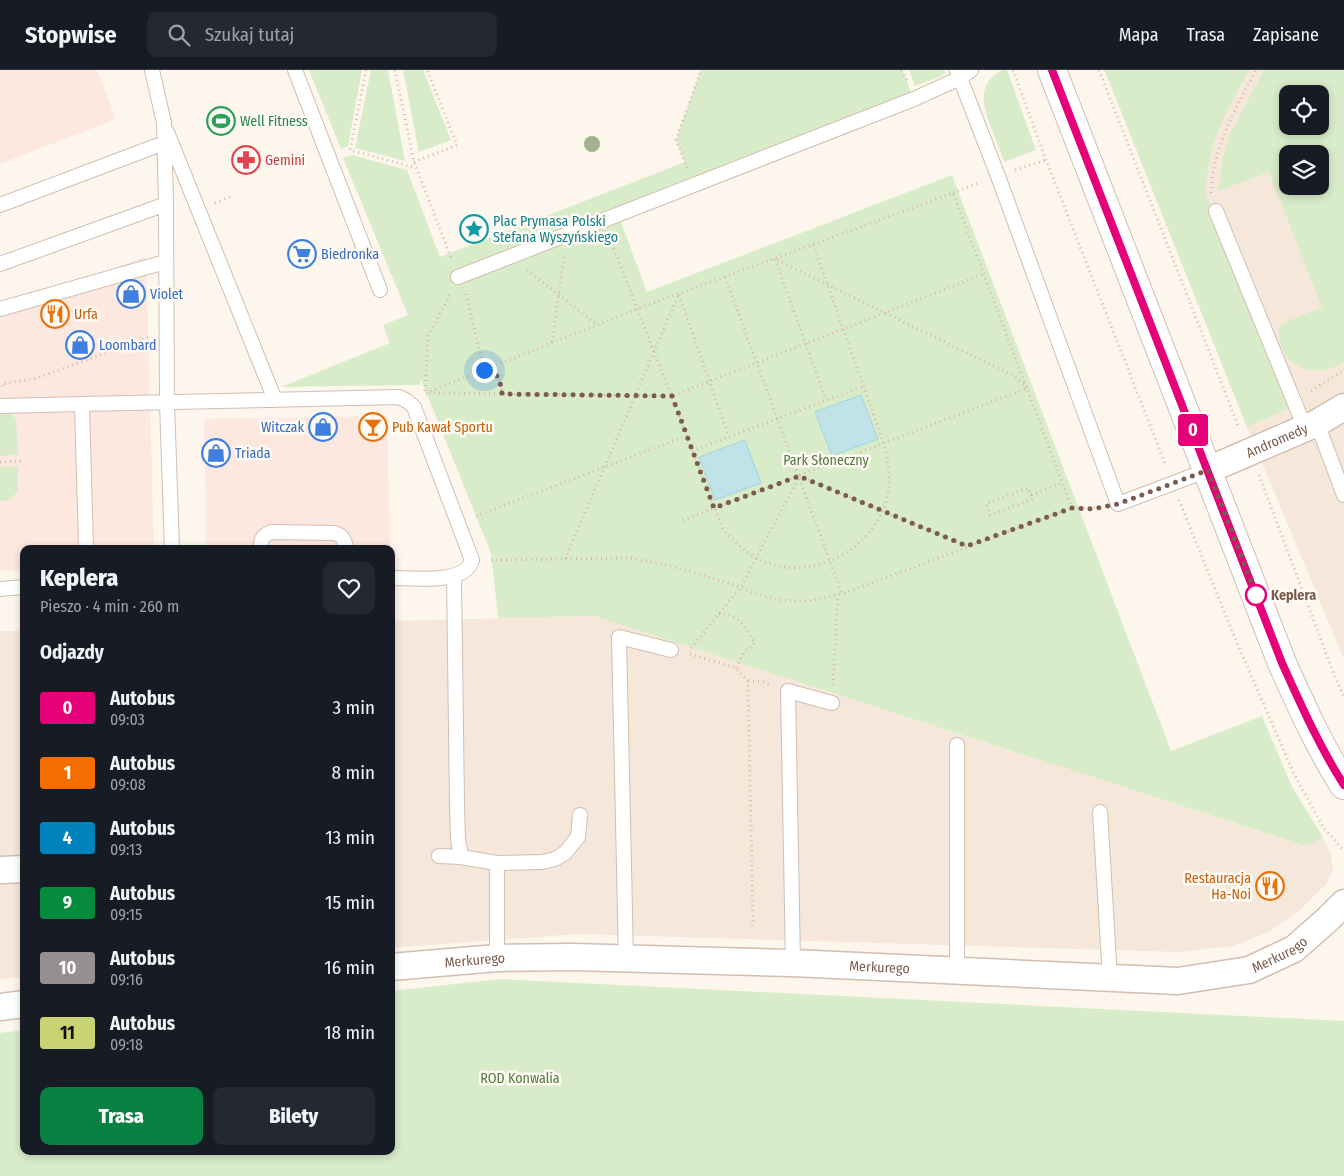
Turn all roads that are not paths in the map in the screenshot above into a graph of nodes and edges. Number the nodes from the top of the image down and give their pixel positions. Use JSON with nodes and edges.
{"nodes":[{"id":1,"x":152,"y":70,"type":"edge"},
{"id":2,"x":296,"y":70,"type":"edge"},
{"id":3,"x":971,"y":70,"type":"edge"},
{"id":4,"x":1052,"y":70,"type":"edge"},
{"id":5,"x":958,"y":74,"type":"edge"},
{"id":6,"x":164,"y":123,"type":"junction"},
{"id":7,"x":164,"y":143,"type":"junction"},
{"id":8,"x":166,"y":204,"type":"junction"},
{"id":9,"x":0,"y":205,"type":"edge"},
{"id":10,"x":1216,"y":211,"type":"road end"},
{"id":11,"x":165,"y":262,"type":"junction"},
{"id":12,"x":0,"y":264,"type":"edge"},
{"id":13,"x":458,"y":277,"type":"road end"},
{"id":14,"x":380,"y":290,"type":"dead end"},
{"id":15,"x":0,"y":310,"type":"edge"},
{"id":16,"x":275,"y":400,"type":"junction"},
{"id":17,"x":167,"y":403,"type":"junction"},
{"id":18,"x":82,"y":404,"type":"junction"},
{"id":19,"x":2,"y":406,"type":"edge"},
{"id":20,"x":1344,"y":407,"type":"edge"},
{"id":21,"x":1311,"y":426,"type":"junction"},
{"id":22,"x":1208,"y":470,"type":"junction"},
{"id":23,"x":1344,"y":495,"type":"edge"},
{"id":24,"x":86,"y":545,"type":"edge"},
{"id":25,"x":172,"y":545,"type":"edge"},
{"id":26,"x":260,"y":545,"type":"edge"},
{"id":27,"x":345,"y":545,"type":"edge"},
{"id":28,"x":454,"y":576,"type":"junction"},
{"id":29,"x":395,"y":578,"type":"edge"},
{"id":30,"x":20,"y":587,"type":"edge"},
{"id":31,"x":0,"y":589,"type":"edge"},
{"id":32,"x":671,"y":650,"type":"dead end"},
{"id":33,"x":832,"y":702,"type":"road end"},
{"id":34,"x":956,"y":745,"type":"dead end"},
{"id":35,"x":1344,"y":785,"type":"edge"},
{"id":36,"x":1100,"y":812,"type":"dead end"},
{"id":37,"x":580,"y":815,"type":"dead end"},
{"id":38,"x":439,"y":856,"type":"dead end"},
{"id":39,"x":462,"y":856,"type":"junction"},
{"id":40,"x":497,"y":863,"type":"junction"},
{"id":41,"x":1344,"y":903,"type":"edge"},
{"id":42,"x":498,"y":958,"type":"junction"},
{"id":43,"x":626,"y":959,"type":"junction"},
{"id":44,"x":793,"y":964,"type":"junction"},
{"id":45,"x":395,"y":967,"type":"edge"},
{"id":46,"x":957,"y":972,"type":"junction"},
{"id":47,"x":1110,"y":978,"type":"junction"},
{"id":48,"x":20,"y":1004,"type":"edge"},
{"id":49,"x":0,"y":1007,"type":"edge"}],
"edges":[{"from":1,"to":6,"type":"lane"},
{"from":2,"to":14,"type":"lane"},
{"from":3,"to":5,"type":"lane"},
{"from":4,"to":22,"type":"street"},
{"from":5,"to":13,"type":"lane"},
{"from":5,"to":22,"type":"lane"},
{"from":6,"to":7,"type":"lane"},
{"from":6,"to":16,"type":"lane"},
{"from":7,"to":8,"type":"lane"},
{"from":7,"to":9,"type":"lane"},
{"from":8,"to":11,"type":"lane"},
{"from":8,"to":12,"type":"lane"},
{"from":10,"to":21,"type":"lane"},
{"from":11,"to":15,"type":"lane"},
{"from":11,"to":17,"type":"lane"},
{"from":16,"to":17,"type":"lane"},
{"from":16,"to":28,"type":"lane"},
{"from":17,"to":18,"type":"lane"},
{"from":17,"to":25,"type":"lane"},
{"from":18,"to":19,"type":"lane"},
{"from":18,"to":24,"type":"lane"},
{"from":20,"to":21,"type":"street","name":"Andromedy"},
{"from":21,"to":22,"type":"street","name":"Andromedy"},
{"from":21,"to":23,"type":"lane"},
{"from":22,"to":35,"type":"street"},
{"from":26,"to":27,"type":"lane"},
{"from":28,"to":29,"type":"lane"},
{"from":28,"to":39,"type":"lane"},
{"from":30,"to":31,"type":"lane"},
{"from":32,"to":43,"type":"lane"},
{"from":33,"to":44,"type":"lane"},
{"from":34,"to":46,"type":"lane"},
{"from":36,"to":47,"type":"lane"},
{"from":37,"to":40,"type":"lane"},
{"from":38,"to":39,"type":"lane"},
{"from":39,"to":40,"type":"lane"},
{"from":40,"to":42,"type":"lane"},
{"from":41,"to":47,"type":"street","name":"Merkurego"},
{"from":42,"to":43,"type":"street","name":"Merkurego"},
{"from":42,"to":45,"type":"street","name":"Merkurego"},
{"from":43,"to":44,"type":"street","name":"Merkurego"},
{"from":44,"to":46,"type":"street","name":"Merkurego"},
{"from":46,"to":47,"type":"street","name":"Merkurego"},
{"from":48,"to":49,"type":"street"}]}
